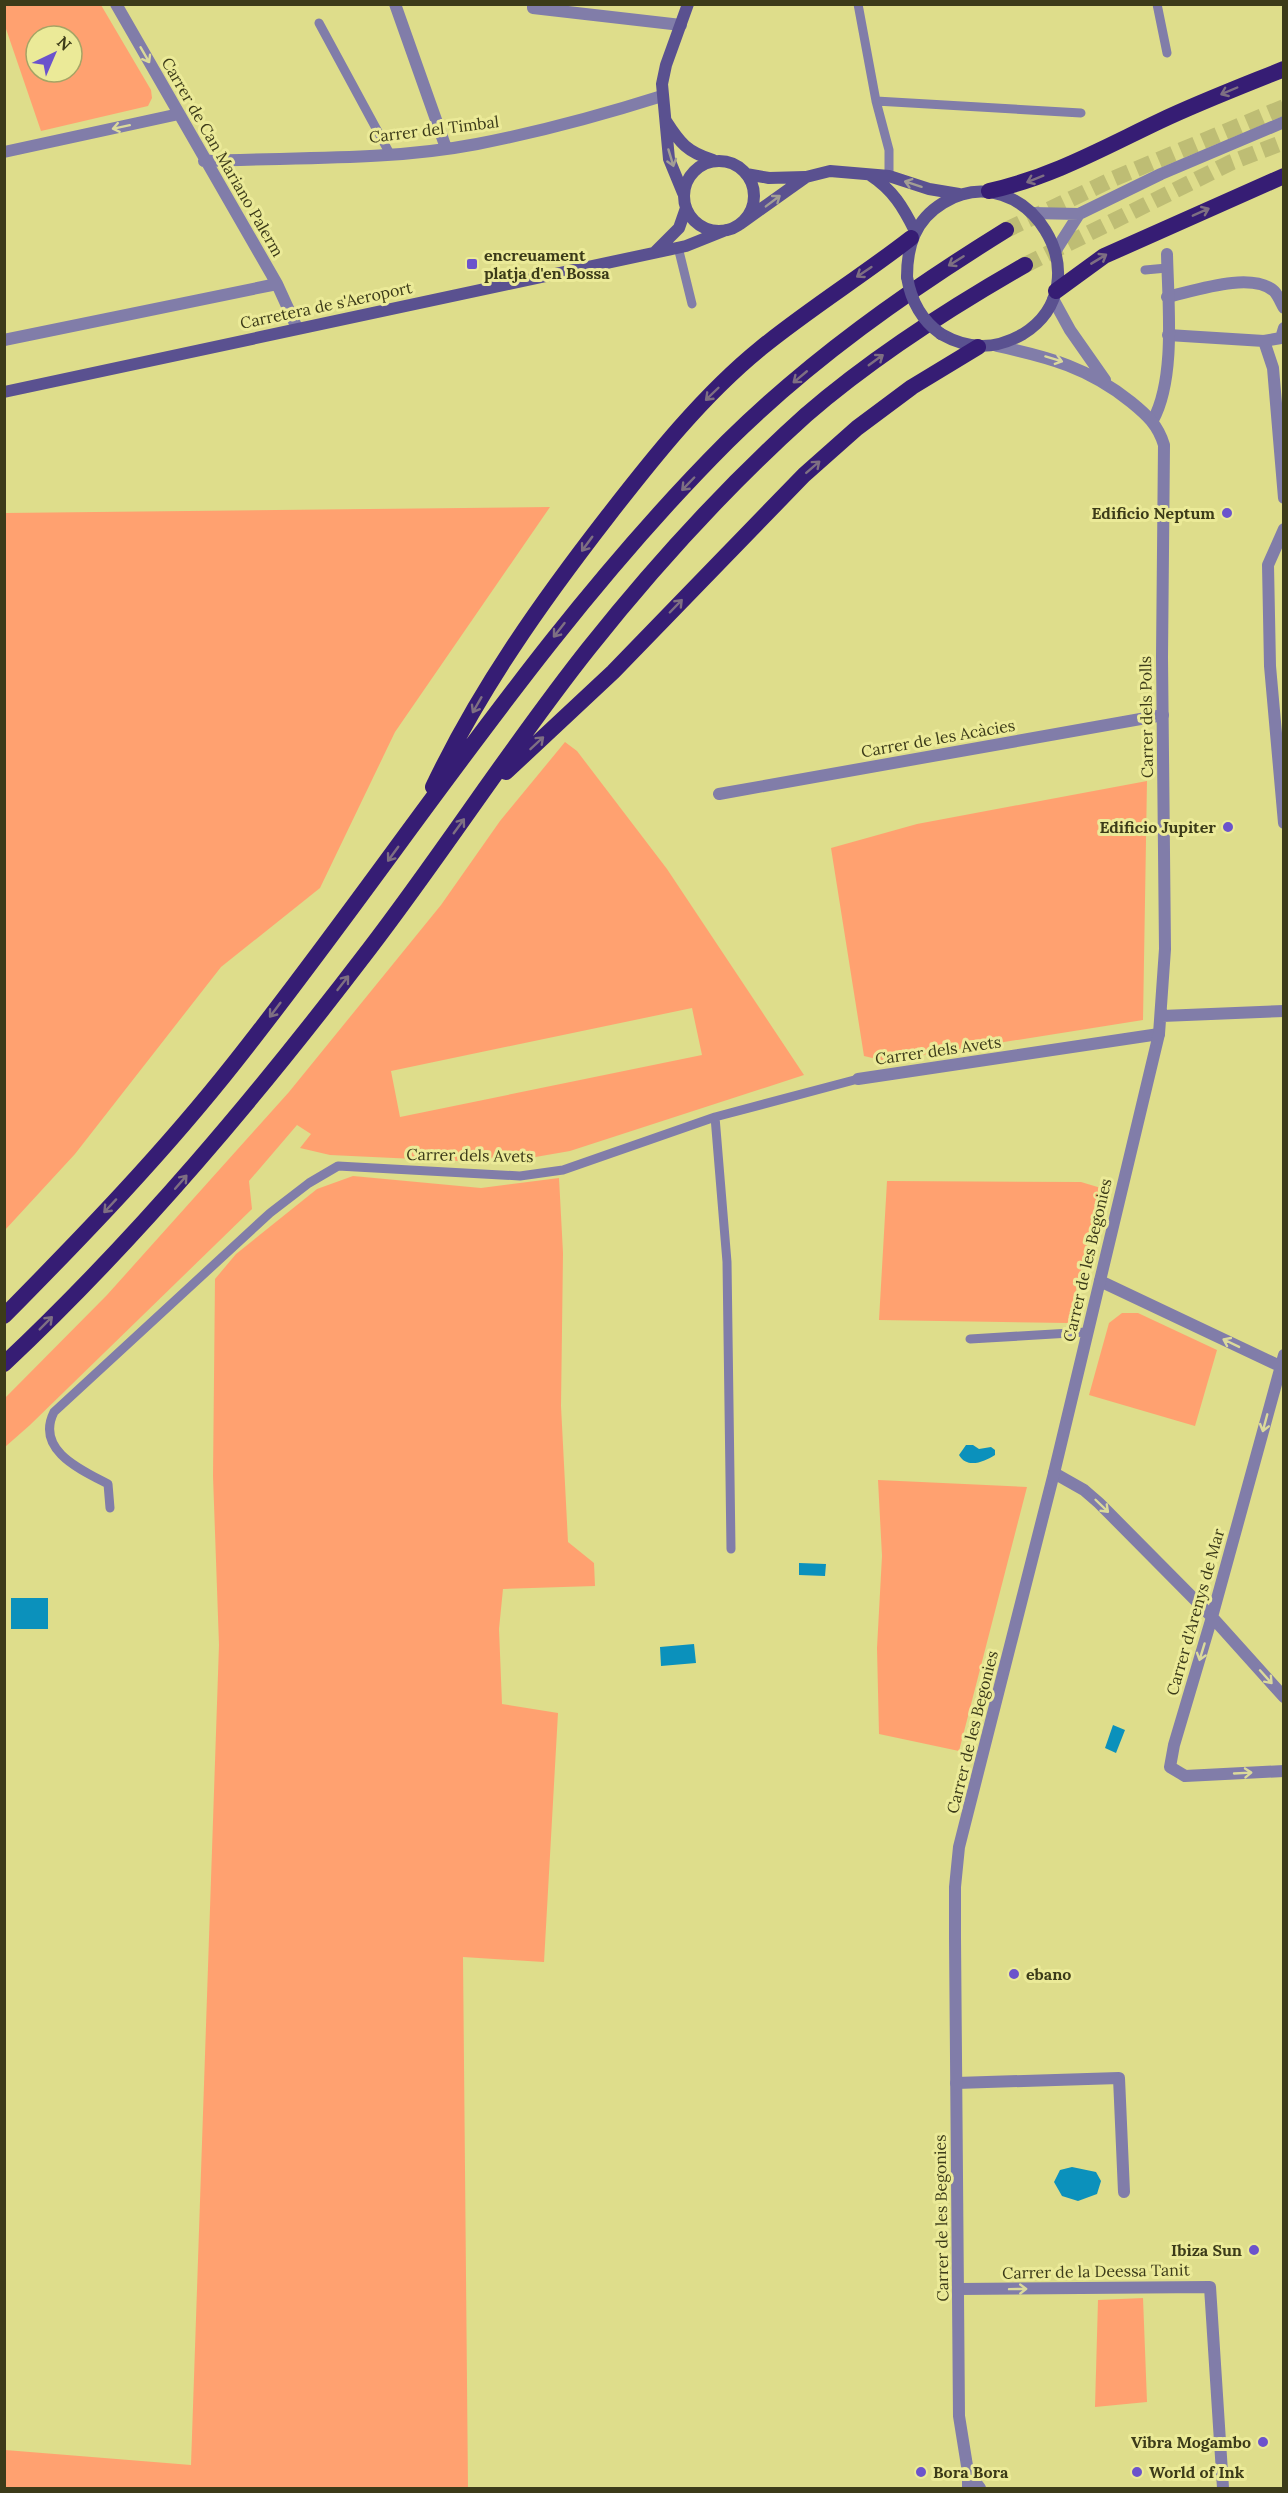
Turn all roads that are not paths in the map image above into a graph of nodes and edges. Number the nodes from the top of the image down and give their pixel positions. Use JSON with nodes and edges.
{"nodes":[{"id":1,"x":116,"y":4,"type":"edge"},
{"id":2,"x":394,"y":4,"type":"edge"},
{"id":3,"x":533,"y":4,"type":"edge"},
{"id":4,"x":688,"y":4,"type":"edge"},
{"id":5,"x":858,"y":4,"type":"edge"},
{"id":6,"x":1157,"y":4,"type":"edge"},
{"id":7,"x":320,"y":23,"type":"dead end"},
{"id":8,"x":681,"y":25,"type":"junction"},
{"id":9,"x":1167,"y":53,"type":"dead end"},
{"id":10,"x":1284,"y":69,"type":"edge"},
{"id":11,"x":662,"y":96,"type":"junction"},
{"id":12,"x":876,"y":101,"type":"junction"},
{"id":13,"x":1081,"y":113,"type":"dead end"},
{"id":14,"x":178,"y":114,"type":"junction"},
{"id":15,"x":666,"y":121,"type":"junction"},
{"id":16,"x":1284,"y":122,"type":"edge"},
{"id":17,"x":446,"y":148,"type":"junction"},
{"id":18,"x":4,"y":152,"type":"edge"},
{"id":19,"x":390,"y":154,"type":"junction"},
{"id":20,"x":204,"y":160,"type":"junction"},
{"id":21,"x":714,"y":160,"type":"junction"},
{"id":22,"x":866,"y":173,"type":"junction"},
{"id":23,"x":746,"y":174,"type":"junction"},
{"id":24,"x":889,"y":176,"type":"junction"},
{"id":25,"x":1284,"y":176,"type":"edge"},
{"id":26,"x":806,"y":177,"type":"junction"},
{"id":27,"x":990,"y":191,"type":"junction"},
{"id":28,"x":683,"y":193,"type":"junction"},
{"id":29,"x":960,"y":194,"type":"junction"},
{"id":30,"x":686,"y":208,"type":"junction"},
{"id":31,"x":1032,"y":213,"type":"junction"},
{"id":32,"x":1079,"y":214,"type":"junction"},
{"id":33,"x":740,"y":224,"type":"junction"},
{"id":34,"x":726,"y":230,"type":"junction"},
{"id":35,"x":1006,"y":230,"type":"tunnel mouth"},
{"id":36,"x":913,"y":235,"type":"junction"},
{"id":37,"x":678,"y":247,"type":"junction"},
{"id":38,"x":1056,"y":250,"type":"junction"},
{"id":39,"x":655,"y":252,"type":"junction"},
{"id":40,"x":1167,"y":254,"type":"dead end"},
{"id":41,"x":1025,"y":265,"type":"tunnel mouth"},
{"id":42,"x":1167,"y":268,"type":"junction"},
{"id":43,"x":1145,"y":270,"type":"dead end"},
{"id":44,"x":277,"y":284,"type":"junction"},
{"id":45,"x":1054,"y":295,"type":"junction"},
{"id":46,"x":1167,"y":297,"type":"junction"},
{"id":47,"x":692,"y":304,"type":"dead end"},
{"id":48,"x":1284,"y":308,"type":"edge"},
{"id":49,"x":297,"y":328,"type":"junction"},
{"id":50,"x":1284,"y":328,"type":"edge"},
{"id":51,"x":1168,"y":335,"type":"junction"},
{"id":52,"x":4,"y":340,"type":"edge"},
{"id":53,"x":1264,"y":341,"type":"junction"},
{"id":54,"x":997,"y":346,"type":"junction"},
{"id":55,"x":978,"y":347,"type":"junction"},
{"id":56,"x":1108,"y":383,"type":"junction"},
{"id":57,"x":4,"y":392,"type":"edge"},
{"id":58,"x":1153,"y":420,"type":"junction"},
{"id":59,"x":1284,"y":498,"type":"edge"},
{"id":60,"x":1284,"y":529,"type":"edge"},
{"id":61,"x":1163,"y":715,"type":"junction"},
{"id":62,"x":719,"y":794,"type":"dead end"},
{"id":63,"x":479,"y":798,"type":"junction"},
{"id":64,"x":1284,"y":823,"type":"edge"},
{"id":65,"x":415,"y":824,"type":"junction"},
{"id":66,"x":1284,"y":1011,"type":"edge"},
{"id":67,"x":1162,"y":1016,"type":"junction"},
{"id":68,"x":1159,"y":1034,"type":"junction"},
{"id":69,"x":858,"y":1079,"type":"joint"},
{"id":70,"x":716,"y":1117,"type":"junction"},
{"id":71,"x":1100,"y":1281,"type":"junction"},
{"id":72,"x":4,"y":1316,"type":"edge"},
{"id":73,"x":1087,"y":1332,"type":"junction"},
{"id":74,"x":970,"y":1339,"type":"dead end"},
{"id":75,"x":1282,"y":1363,"type":"edge"},
{"id":76,"x":4,"y":1364,"type":"edge"},
{"id":77,"x":1054,"y":1473,"type":"junction"},
{"id":78,"x":110,"y":1508,"type":"dead end"},
{"id":79,"x":731,"y":1549,"type":"dead end"},
{"id":80,"x":1212,"y":1617,"type":"junction"},
{"id":81,"x":1284,"y":1697,"type":"edge"},
{"id":82,"x":1284,"y":1771,"type":"edge"},
{"id":83,"x":956,"y":2083,"type":"junction"},
{"id":84,"x":1124,"y":2192,"type":"dead end"},
{"id":85,"x":959,"y":2289,"type":"junction"},
{"id":86,"x":968,"y":2472,"type":"junction"},
{"id":87,"x":968,"y":2488,"type":"edge"},
{"id":88,"x":980,"y":2488,"type":"edge"},
{"id":89,"x":1223,"y":2488,"type":"edge"}],
"edges":[{"from":1,"to":14,"type":"street","name":"Carrer de Can Mariano Palerm","one_way":true},
{"from":2,"to":17,"type":"street"},
{"from":3,"to":8,"type":"street"},
{"from":4,"to":8,"type":"main road"},
{"from":5,"to":12,"type":"lane"},
{"from":6,"to":9,"type":"lane"},
{"from":7,"to":19,"type":"lane"},
{"from":8,"to":11,"type":"main road"},
{"from":10,"to":27,"type":"highway","one_way":true},
{"from":11,"to":15,"type":"main road"},
{"from":11,"to":17,"type":"street","name":"Carrer del Timbal"},
{"from":12,"to":13,"type":"lane"},
{"from":12,"to":24,"type":"lane"},
{"from":14,"to":18,"type":"street","one_way":true},
{"from":14,"to":20,"type":"street","name":"Carrer de Can Mariano Palerm"},
{"from":15,"to":21,"type":"main road"},
{"from":15,"to":28,"type":"main road","one_way":true},
{"from":16,"to":32,"type":"street"},
{"from":17,"to":19,"type":"street","name":"Carrer del Timbal"},
{"from":19,"to":20,"type":"street","name":"Carrer del Timbal"},
{"from":20,"to":44,"type":"street","name":"Carrer de Can Mariano Palerm"},
{"from":21,"to":23,"type":"main road"},
{"from":21,"to":28,"type":"main road"},
{"from":22,"to":24,"type":"main road"},
{"from":22,"to":26,"type":"main road"},
{"from":22,"to":36,"type":"main road"},
{"from":23,"to":26,"type":"main road"},
{"from":23,"to":33,"type":"main road"},
{"from":29,"to":24,"type":"main road","one_way":true},
{"from":45,"to":25,"type":"highway","one_way":true},
{"from":33,"to":26,"type":"main road","one_way":true},
{"from":27,"to":29,"type":"main road"},
{"from":27,"to":31,"type":"main road"},
{"from":28,"to":30,"type":"main road"},
{"from":29,"to":36,"type":"main road"},
{"from":30,"to":34,"type":"main road"},
{"from":30,"to":39,"type":"main road"},
{"from":31,"to":32,"type":"street"},
{"from":31,"to":38,"type":"main road"},
{"from":32,"to":38,"type":"street"},
{"from":33,"to":34,"type":"main road"},
{"from":34,"to":37,"type":"main road","name":"Carretera de s'Aeroport"},
{"from":35,"to":65,"type":"highway","one_way":true},
{"from":36,"to":55,"type":"main road","bridge":true},
{"from":36,"to":65,"type":"highway","one_way":true},
{"from":37,"to":39,"type":"main road","name":"Carretera de s'Aeroport"},
{"from":37,"to":47,"type":"lane"},
{"from":38,"to":45,"type":"main road"},
{"from":39,"to":49,"type":"main road","name":"Carretera de s'Aeroport"},
{"from":40,"to":42,"type":"street"},
{"from":63,"to":41,"type":"highway","one_way":true},
{"from":42,"to":43,"type":"lane"},
{"from":42,"to":46,"type":"street"},
{"from":44,"to":49,"type":"street","name":"Carrer de Can Mariano Palerm"},
{"from":44,"to":52,"type":"street","name":"Carretera de s'Aeroport"},
{"from":45,"to":54,"type":"main road"},
{"from":45,"to":56,"type":"street","name":"Carrer dels Polls"},
{"from":46,"to":48,"type":"street"},
{"from":46,"to":51,"type":"street"},
{"from":49,"to":57,"type":"main road","name":"Carretera de s'Aeroport"},
{"from":50,"to":53,"type":"street"},
{"from":51,"to":53,"type":"street"},
{"from":51,"to":58,"type":"street"},
{"from":53,"to":59,"type":"street"},
{"from":54,"to":55,"type":"main road"},
{"from":54,"to":56,"type":"street","name":"Carrer dels Polls","one_way":true},
{"from":63,"to":55,"type":"highway","one_way":true},
{"from":56,"to":58,"type":"street","name":"Carrer dels Polls"},
{"from":58,"to":61,"type":"street","name":"Carrer dels Polls"},
{"from":60,"to":64,"type":"street"},
{"from":61,"to":62,"type":"street","name":"Carrer de les Acàcies"},
{"from":61,"to":67,"type":"street","name":"Carrer dels Polls"},
{"from":76,"to":63,"type":"highway","one_way":true},
{"from":65,"to":72,"type":"highway","one_way":true},
{"from":66,"to":67,"type":"street"},
{"from":67,"to":68,"type":"street","name":"Carrer de les Begonies"},
{"from":68,"to":69,"type":"street","name":"Carrer dels Avets"},
{"from":68,"to":71,"type":"street","name":"Carrer de les Begonies"},
{"from":69,"to":70,"type":"lane","name":"Carrer dels Avets"},
{"from":70,"to":78,"type":"lane","name":"Carrer dels Avets"},
{"from":70,"to":79,"type":"lane"},
{"from":71,"to":73,"type":"street","name":"Carrer de les Begonies"},
{"from":75,"to":71,"type":"street","one_way":true},
{"from":73,"to":74,"type":"lane"},
{"from":73,"to":77,"type":"street","name":"Carrer de les Begonies"},
{"from":75,"to":80,"type":"street","name":"Carrer d'Arenys de Mar","one_way":true},
{"from":77,"to":80,"type":"street","one_way":true},
{"from":77,"to":83,"type":"street","name":"Carrer de les Begonies"},
{"from":80,"to":81,"type":"street","one_way":true},
{"from":80,"to":82,"type":"street","name":"Carrer d'Arenys de Mar","one_way":true},
{"from":83,"to":84,"type":"street"},
{"from":83,"to":85,"type":"street","name":"Carrer de les Begonies"},
{"from":85,"to":86,"type":"street","name":"Carrer de les Begonies"},
{"from":85,"to":89,"type":"street","name":"Carrer de la Deessa Tanit","one_way":true},
{"from":86,"to":87,"type":"street","name":"Carrer de les Begonies"},
{"from":86,"to":88,"type":"street"}]}
